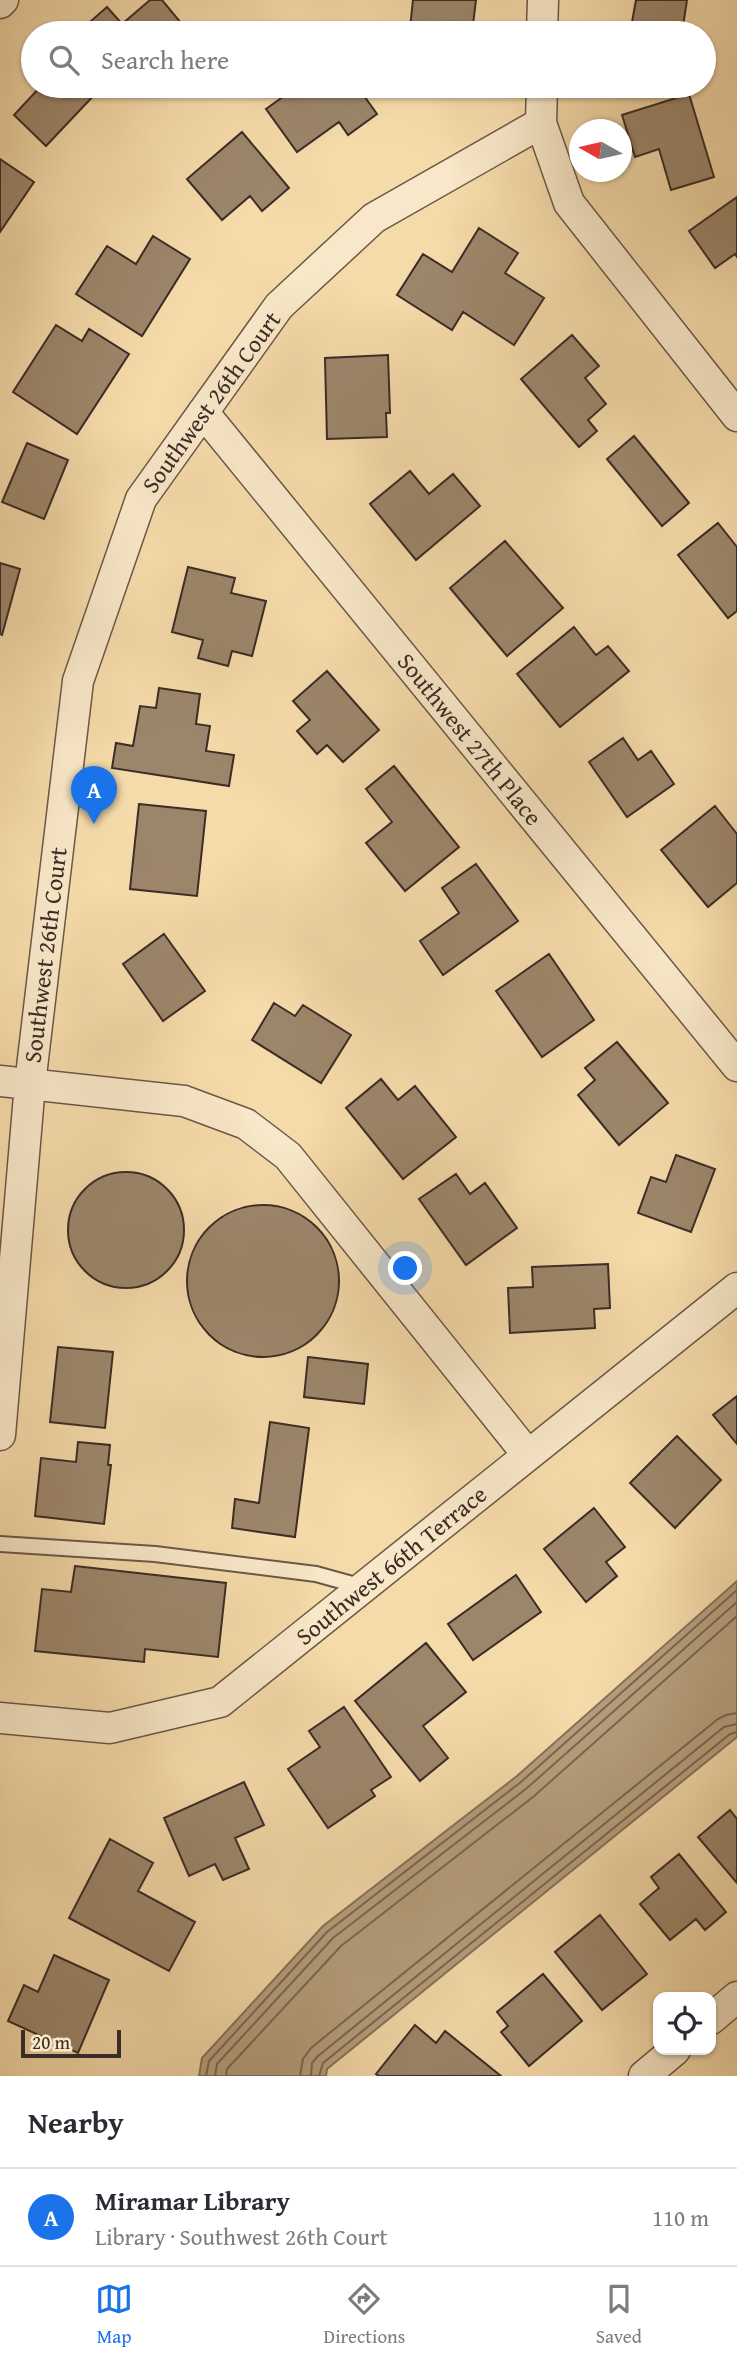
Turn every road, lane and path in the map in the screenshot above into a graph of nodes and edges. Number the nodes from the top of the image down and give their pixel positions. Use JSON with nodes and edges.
{"nodes":[{"id":1,"x":543,"y":0,"type":"edge"},
{"id":2,"x":542,"y":21,"type":"edge"},
{"id":3,"x":542,"y":98,"type":"edge"},
{"id":4,"x":541,"y":123,"type":"junction"},
{"id":5,"x":203,"y":412,"type":"junction"},
{"id":6,"x":737,"y":416,"type":"edge"},
{"id":7,"x":737,"y":1066,"type":"edge"},
{"id":8,"x":0,"y":1081,"type":"edge"},
{"id":9,"x":30,"y":1084,"type":"junction"},
{"id":10,"x":737,"y":1289,"type":"edge"},
{"id":11,"x":0,"y":1435,"type":"edge"},
{"id":12,"x":528,"y":1455,"type":"junction"},
{"id":13,"x":0,"y":1544,"type":"edge"},
{"id":14,"x":363,"y":1587,"type":"junction"},
{"id":15,"x":0,"y":1718,"type":"edge"},
{"id":16,"x":669,"y":2055,"type":"edge"},
{"id":17,"x":644,"y":2076,"type":"edge"}],
"edges":[{"from":1,"to":2,"type":"street"},
{"from":3,"to":4,"type":"street"},
{"from":4,"to":5,"type":"street","name":"Southwest 26th Court"},
{"from":4,"to":6,"type":"street"},
{"from":5,"to":7,"type":"street","name":"Southwest 27th Place"},
{"from":5,"to":9,"type":"street","name":"Southwest 26th Court"},
{"from":8,"to":9,"type":"street"},
{"from":9,"to":11,"type":"street","name":"Southwest 26th Court"},
{"from":9,"to":12,"type":"street"},
{"from":10,"to":12,"type":"street","name":"Southwest 66th Terrace"},
{"from":12,"to":14,"type":"street","name":"Southwest 66th Terrace"},
{"from":13,"to":14,"type":"lane"},
{"from":14,"to":15,"type":"street","name":"Southwest 66th Terrace"},
{"from":16,"to":17,"type":"street"}]}
